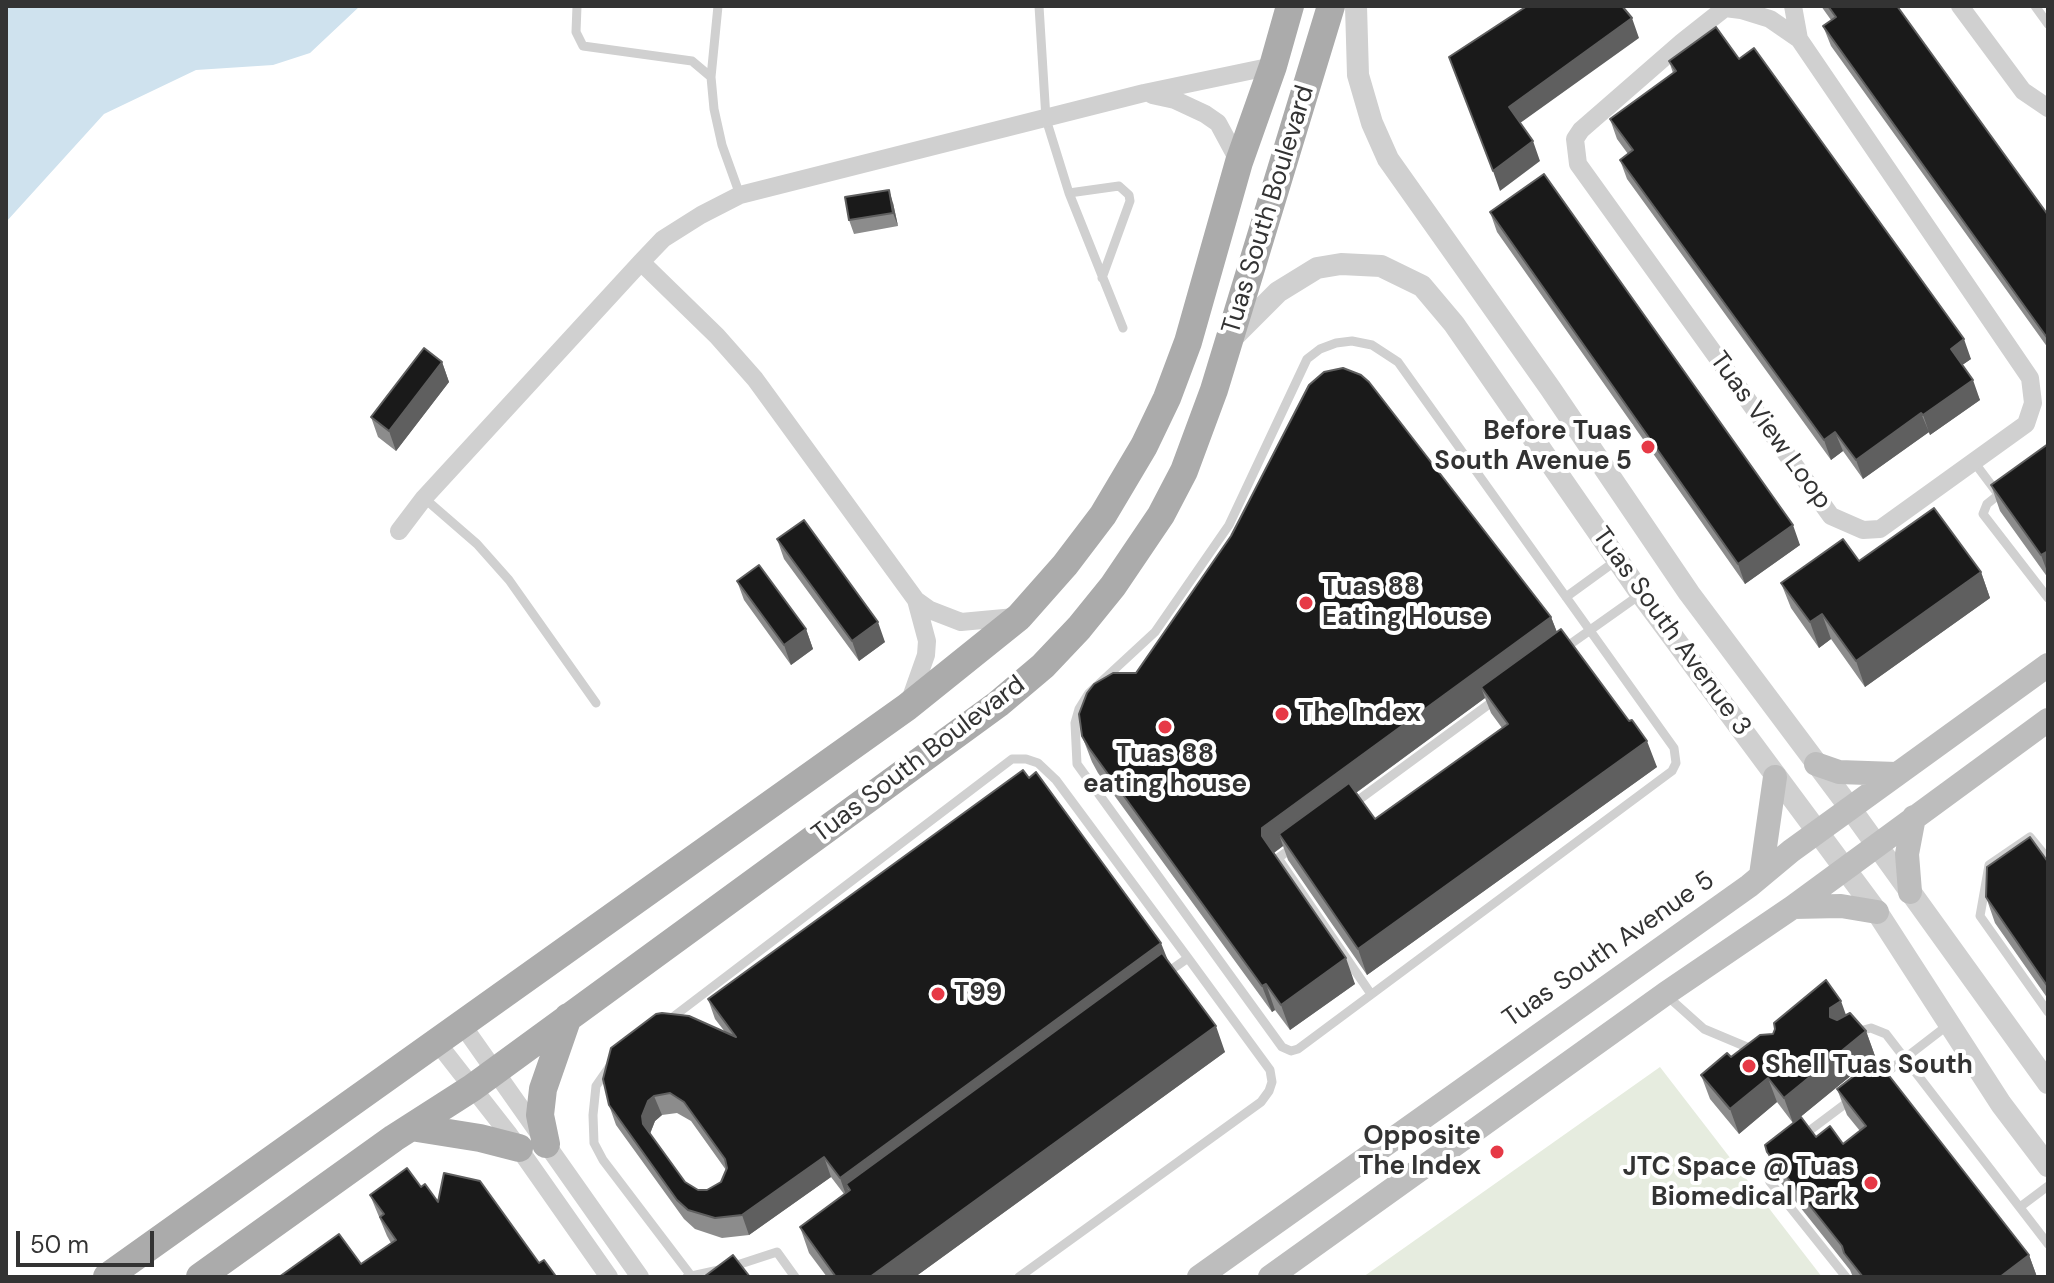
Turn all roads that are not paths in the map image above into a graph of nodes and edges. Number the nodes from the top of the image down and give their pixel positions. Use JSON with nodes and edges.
{"nodes":[{"id":1,"x":577,"y":6,"type":"edge"},
{"id":2,"x":718,"y":6,"type":"edge"},
{"id":3,"x":1039,"y":6,"type":"edge"},
{"id":4,"x":1290,"y":6,"type":"edge"},
{"id":5,"x":1331,"y":6,"type":"edge"},
{"id":6,"x":1356,"y":6,"type":"edge"},
{"id":7,"x":1793,"y":6,"type":"edge"},
{"id":8,"x":1960,"y":6,"type":"edge"},
{"id":9,"x":2035,"y":6,"type":"edge"},
{"id":10,"x":1727,"y":7,"type":"edge"},
{"id":11,"x":2048,"y":24,"type":"edge"},
{"id":12,"x":1799,"y":39,"type":"junction"},
{"id":13,"x":1273,"y":66,"type":"junction"},
{"id":14,"x":711,"y":77,"type":"junction"},
{"id":15,"x":1144,"y":93,"type":"junction"},
{"id":16,"x":2048,"y":108,"type":"edge"},
{"id":17,"x":1046,"y":119,"type":"junction"},
{"id":18,"x":1239,"y":162,"type":"junction"},
{"id":19,"x":1069,"y":193,"type":"junction"},
{"id":20,"x":740,"y":195,"type":"junction"},
{"id":21,"x":641,"y":262,"type":"junction"},
{"id":22,"x":1102,"y":278,"type":"junction"},
{"id":23,"x":1123,"y":328,"type":"dead end"},
{"id":24,"x":1227,"y":343,"type":"junction"},
{"id":25,"x":1974,"y":462,"type":"junction"},
{"id":26,"x":2011,"y":485,"type":"edge"},
{"id":27,"x":1999,"y":495,"type":"junction"},
{"id":28,"x":424,"y":498,"type":"junction"},
{"id":29,"x":399,"y":531,"type":"dead end"},
{"id":30,"x":1617,"y":560,"type":"junction"},
{"id":31,"x":1641,"y":594,"type":"junction"},
{"id":32,"x":1566,"y":597,"type":"junction"},
{"id":33,"x":2048,"y":598,"type":"edge"},
{"id":34,"x":916,"y":600,"type":"junction"},
{"id":35,"x":1019,"y":617,"type":"junction"},
{"id":36,"x":1589,"y":631,"type":"junction"},
{"id":37,"x":1552,"y":658,"type":"edge"},
{"id":38,"x":2048,"y":665,"type":"edge"},
{"id":39,"x":1502,"y":695,"type":"edge"},
{"id":40,"x":596,"y":703,"type":"dead end"},
{"id":41,"x":907,"y":707,"type":"junction"},
{"id":42,"x":2048,"y":720,"type":"edge"},
{"id":43,"x":1816,"y":764,"type":"junction"},
{"id":44,"x":1896,"y":774,"type":"junction"},
{"id":45,"x":1775,"y":777,"type":"junction"},
{"id":46,"x":1850,"y":808,"type":"junction"},
{"id":47,"x":1340,"y":813,"type":"edge"},
{"id":48,"x":1914,"y":817,"type":"junction"},
{"id":49,"x":1816,"y":833,"type":"junction"},
{"id":50,"x":1303,"y":840,"type":"edge"},
{"id":51,"x":1876,"y":844,"type":"junction"},
{"id":52,"x":2048,"y":859,"type":"edge"},
{"id":53,"x":1843,"y":869,"type":"junction"},
{"id":54,"x":1761,"y":875,"type":"junction"},
{"id":55,"x":1910,"y":892,"type":"junction"},
{"id":56,"x":1793,"y":907,"type":"junction"},
{"id":57,"x":1877,"y":912,"type":"junction"},
{"id":58,"x":1188,"y":958,"type":"junction"},
{"id":59,"x":1151,"y":985,"type":"edge"},
{"id":60,"x":1371,"y":994,"type":"junction"},
{"id":61,"x":1665,"y":994,"type":"junction"},
{"id":62,"x":2048,"y":1012,"type":"edge"},
{"id":63,"x":568,"y":1017,"type":"junction"},
{"id":64,"x":461,"y":1023,"type":"junction"},
{"id":65,"x":1948,"y":1025,"type":"junction"},
{"id":66,"x":658,"y":1029,"type":"edge"},
{"id":67,"x":1845,"y":1037,"type":"edge"},
{"id":68,"x":436,"y":1041,"type":"junction"},
{"id":69,"x":1763,"y":1052,"type":"edge"},
{"id":70,"x":620,"y":1057,"type":"edge"},
{"id":71,"x":1905,"y":1059,"type":"junction"},
{"id":72,"x":494,"y":1071,"type":"junction"},
{"id":73,"x":2048,"y":1083,"type":"edge"},
{"id":74,"x":1869,"y":1086,"type":"edge"},
{"id":75,"x":472,"y":1088,"type":"junction"},
{"id":76,"x":1857,"y":1095,"type":"edge"},
{"id":77,"x":411,"y":1127,"type":"junction"},
{"id":78,"x":1797,"y":1140,"type":"edge"},
{"id":79,"x":533,"y":1146,"type":"junction"},
{"id":80,"x":1785,"y":1149,"type":"edge"},
{"id":81,"x":2048,"y":1166,"type":"edge"},
{"id":82,"x":2048,"y":1186,"type":"edge"},
{"id":83,"x":2020,"y":1207,"type":"junction"},
{"id":84,"x":2048,"y":1244,"type":"edge"},
{"id":85,"x":728,"y":1268,"type":"junction"},
{"id":86,"x":690,"y":1276,"type":"edge"},
{"id":87,"x":107,"y":1277,"type":"edge"},
{"id":88,"x":200,"y":1277,"type":"edge"},
{"id":89,"x":609,"y":1277,"type":"edge"},
{"id":90,"x":640,"y":1277,"type":"edge"},
{"id":91,"x":720,"y":1277,"type":"edge"},
{"id":92,"x":795,"y":1277,"type":"edge"},
{"id":93,"x":1019,"y":1277,"type":"edge"},
{"id":94,"x":1199,"y":1277,"type":"edge"},
{"id":95,"x":1270,"y":1277,"type":"edge"},
{"id":96,"x":1846,"y":1277,"type":"edge"}],
"edges":[{"from":1,"to":14,"type":"lane"},
{"from":2,"to":14,"type":"lane"},
{"from":3,"to":17,"type":"lane"},
{"from":4,"to":13,"type":"main road"},
{"from":5,"to":24,"type":"main road","name":"Tuas South Boulevard"},
{"from":6,"to":43,"type":"street","name":"Tuas South Avenue 3"},
{"from":7,"to":12,"type":"street","name":"Tuas View Loop"},
{"from":8,"to":16,"type":"street"},
{"from":9,"to":11,"type":"lane"},
{"from":10,"to":12,"type":"street","name":"Tuas View Loop"},
{"from":10,"to":25,"type":"street","name":"Tuas View Loop"},
{"from":12,"to":25,"type":"street","name":"Tuas View Loop"},
{"from":13,"to":15,"type":"street"},
{"from":13,"to":18,"type":"main road","name":"Tuas South Boulevard"},
{"from":14,"to":20,"type":"lane"},
{"from":15,"to":17,"type":"street"},
{"from":15,"to":18,"type":"street"},
{"from":17,"to":19,"type":"lane"},
{"from":17,"to":20,"type":"street"},
{"from":18,"to":35,"type":"main road","name":"Tuas South Boulevard"},
{"from":19,"to":22,"type":"lane"},
{"from":19,"to":22,"type":"lane"},
{"from":20,"to":21,"type":"street"},
{"from":21,"to":28,"type":"street"},
{"from":21,"to":34,"type":"street"},
{"from":22,"to":23,"type":"lane"},
{"from":24,"to":30,"type":"street","name":"Tuas South Avenue 3"},
{"from":24,"to":63,"type":"main road","name":"Tuas South Boulevard"},
{"from":25,"to":27,"type":"lane"},
{"from":26,"to":27,"type":"lane"},
{"from":27,"to":33,"type":"lane"},
{"from":28,"to":29,"type":"street"},
{"from":28,"to":40,"type":"lane"},
{"from":30,"to":31,"type":"street","name":"Tuas South Avenue 3"},
{"from":30,"to":32,"type":"lane"},
{"from":31,"to":36,"type":"lane"},
{"from":31,"to":45,"type":"street","name":"Tuas South Avenue 3"},
{"from":32,"to":36,"type":"lane"},
{"from":32,"to":60,"type":"lane"},
{"from":34,"to":35,"type":"street"},
{"from":34,"to":41,"type":"street"},
{"from":35,"to":41,"type":"main road","name":"Tuas South Boulevard"},
{"from":36,"to":37,"type":"lane"},
{"from":36,"to":60,"type":"lane"},
{"from":38,"to":44,"type":"main road","name":"Tuas South Avenue 5"},
{"from":39,"to":47,"type":"lane"},
{"from":41,"to":64,"type":"main road","name":"Tuas South Boulevard"},
{"from":42,"to":48,"type":"main road"},
{"from":43,"to":44,"type":"main road"},
{"from":43,"to":46,"type":"street","name":"Tuas South Avenue 3"},
{"from":44,"to":46,"type":"main road","name":"Tuas South Avenue 5"},
{"from":45,"to":49,"type":"street","name":"Tuas South Avenue 3"},
{"from":45,"to":54,"type":"main road"},
{"from":46,"to":49,"type":"main road","name":"Tuas South Avenue 5"},
{"from":46,"to":51,"type":"street","name":"Tuas South Avenue 3"},
{"from":48,"to":51,"type":"main road"},
{"from":48,"to":55,"type":"main road"},
{"from":49,"to":53,"type":"street","name":"Tuas South Avenue 3"},
{"from":49,"to":54,"type":"main road","name":"Tuas South Avenue 5"},
{"from":50,"to":60,"type":"lane"},
{"from":51,"to":53,"type":"main road"},
{"from":51,"to":55,"type":"street","name":"Tuas South Avenue 3"},
{"from":52,"to":62,"type":"lane"},
{"from":53,"to":56,"type":"main road"},
{"from":53,"to":57,"type":"street","name":"Tuas South Avenue 3"},
{"from":54,"to":94,"type":"main road","name":"Tuas South Avenue 5"},
{"from":55,"to":73,"type":"street","name":"Tuas South Avenue 3"},
{"from":56,"to":57,"type":"main road"},
{"from":56,"to":61,"type":"main road"},
{"from":57,"to":65,"type":"street","name":"Tuas South Avenue 3"},
{"from":58,"to":59,"type":"lane"},
{"from":58,"to":66,"type":"lane"},
{"from":58,"to":93,"type":"lane"},
{"from":61,"to":69,"type":"lane"},
{"from":61,"to":95,"type":"main road"},
{"from":63,"to":72,"type":"main road","name":"Tuas South Boulevard"},
{"from":63,"to":79,"type":"main road"},
{"from":64,"to":68,"type":"main road","name":"Tuas South Boulevard"},
{"from":64,"to":72,"type":"street"},
{"from":65,"to":71,"type":"lane"},
{"from":65,"to":81,"type":"street","name":"Tuas South Avenue 3"},
{"from":67,"to":71,"type":"lane"},
{"from":68,"to":75,"type":"street"},
{"from":68,"to":87,"type":"main road","name":"Tuas South Boulevard"},
{"from":70,"to":86,"type":"lane"},
{"from":71,"to":74,"type":"lane"},
{"from":71,"to":83,"type":"lane"},
{"from":72,"to":75,"type":"main road","name":"Tuas South Boulevard"},
{"from":72,"to":79,"type":"street"},
{"from":75,"to":77,"type":"main road","name":"Tuas South Boulevard"},
{"from":75,"to":79,"type":"street"},
{"from":76,"to":78,"type":"lane"},
{"from":77,"to":79,"type":"main road"},
{"from":77,"to":88,"type":"main road","name":"Tuas South Boulevard"},
{"from":79,"to":89,"type":"street"},
{"from":79,"to":90,"type":"street"},
{"from":80,"to":96,"type":"lane"},
{"from":82,"to":83,"type":"lane"},
{"from":83,"to":84,"type":"lane"},
{"from":85,"to":86,"type":"lane"},
{"from":85,"to":91,"type":"lane"},
{"from":85,"to":92,"type":"lane"}]}
